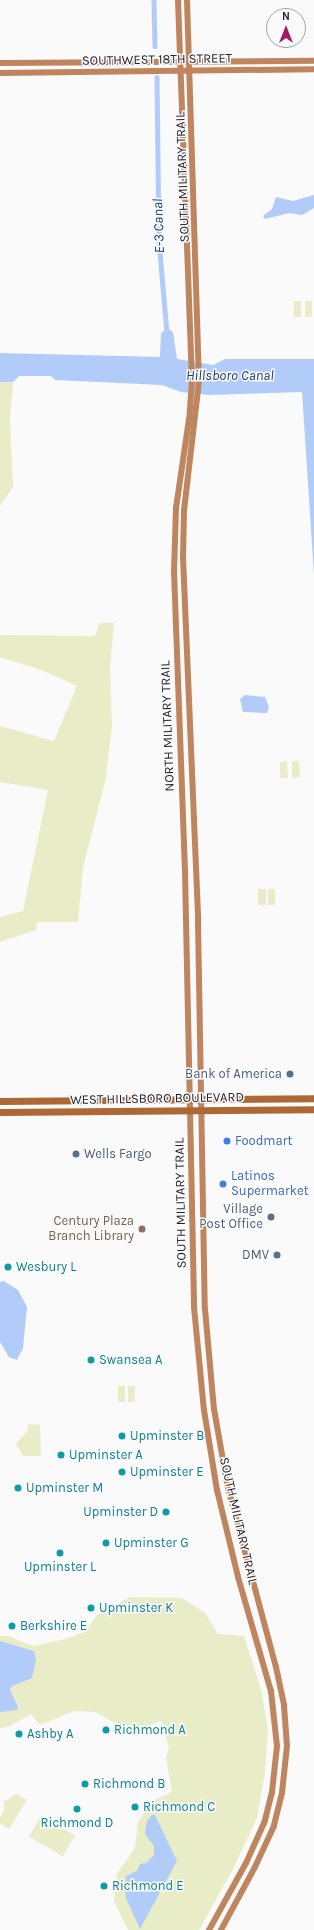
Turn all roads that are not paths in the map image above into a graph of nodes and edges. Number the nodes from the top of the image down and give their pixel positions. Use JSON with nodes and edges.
{"nodes":[{"id":1,"x":178,"y":0,"type":"edge"},
{"id":2,"x":187,"y":0,"type":"edge"},
{"id":3,"x":180,"y":61,"type":"junction"},
{"id":4,"x":190,"y":61,"type":"junction"},
{"id":5,"x":314,"y":61,"type":"edge"},
{"id":6,"x":0,"y":63,"type":"edge"},
{"id":7,"x":314,"y":69,"type":"edge"},
{"id":8,"x":190,"y":70,"type":"junction"},
{"id":9,"x":180,"y":71,"type":"junction"},
{"id":10,"x":0,"y":73,"type":"edge"},
{"id":11,"x":196,"y":354,"type":"junction"},
{"id":12,"x":314,"y":1098,"type":"edge"},
{"id":13,"x":190,"y":1099,"type":"junction"},
{"id":14,"x":202,"y":1099,"type":"junction"},
{"id":15,"x":0,"y":1101,"type":"edge"},
{"id":16,"x":314,"y":1109,"type":"edge"},
{"id":17,"x":190,"y":1110,"type":"junction"},
{"id":18,"x":202,"y":1110,"type":"junction"},
{"id":19,"x":0,"y":1112,"type":"edge"},
{"id":20,"x":209,"y":1930,"type":"edge"},
{"id":21,"x":221,"y":1930,"type":"edge"}],
"edges":[{"from":1,"to":3,"type":"street","name":"SOUTH MILITARY TRAIL"},
{"from":2,"to":4,"type":"street","name":"SOUTH MILITARY TRAIL"},
{"from":3,"to":4,"type":"street","name":"SOUTHWEST 18TH STREET"},
{"from":3,"to":6,"type":"street","name":"SOUTHWEST 18TH STREET"},
{"from":3,"to":9,"type":"street","name":"SOUTH MILITARY TRAIL"},
{"from":4,"to":5,"type":"street","name":"SOUTHWEST 18TH STREET"},
{"from":4,"to":8,"type":"street","name":"SOUTH MILITARY TRAIL"},
{"from":7,"to":8,"type":"street","name":"SOUTHWEST 18TH STREET"},
{"from":8,"to":9,"type":"street","name":"SOUTHWEST 18TH STREET"},
{"from":8,"to":11,"type":"street","name":"SOUTH MILITARY TRAIL"},
{"from":9,"to":10,"type":"street","name":"SOUTHWEST 18TH STREET"},
{"from":9,"to":11,"type":"street","name":"SOUTH MILITARY TRAIL"},
{"from":11,"to":13,"type":"street","name":"NORTH MILITARY TRAIL"},
{"from":11,"to":14,"type":"street","name":"NORTH MILITARY TRAIL"},
{"from":12,"to":14,"type":"main road","name":"WEST HILLSBORO BOULEVARD"},
{"from":13,"to":14,"type":"main road","name":"WEST HILLSBORO BOULEVARD"},
{"from":13,"to":15,"type":"main road","name":"WEST HILLSBORO BOULEVARD"},
{"from":13,"to":17,"type":"street","name":"SOUTH MILITARY TRAIL"},
{"from":14,"to":18,"type":"street","name":"SOUTH MILITARY TRAIL"},
{"from":16,"to":18,"type":"main road","name":"WEST HILLSBORO BOULEVARD"},
{"from":17,"to":18,"type":"main road","name":"WEST HILLSBORO BOULEVARD"},
{"from":17,"to":19,"type":"main road","name":"WEST HILLSBORO BOULEVARD"},
{"from":17,"to":20,"type":"street","name":"SOUTH MILITARY TRAIL"},
{"from":18,"to":21,"type":"street","name":"SOUTH MILITARY TRAIL"}]}
